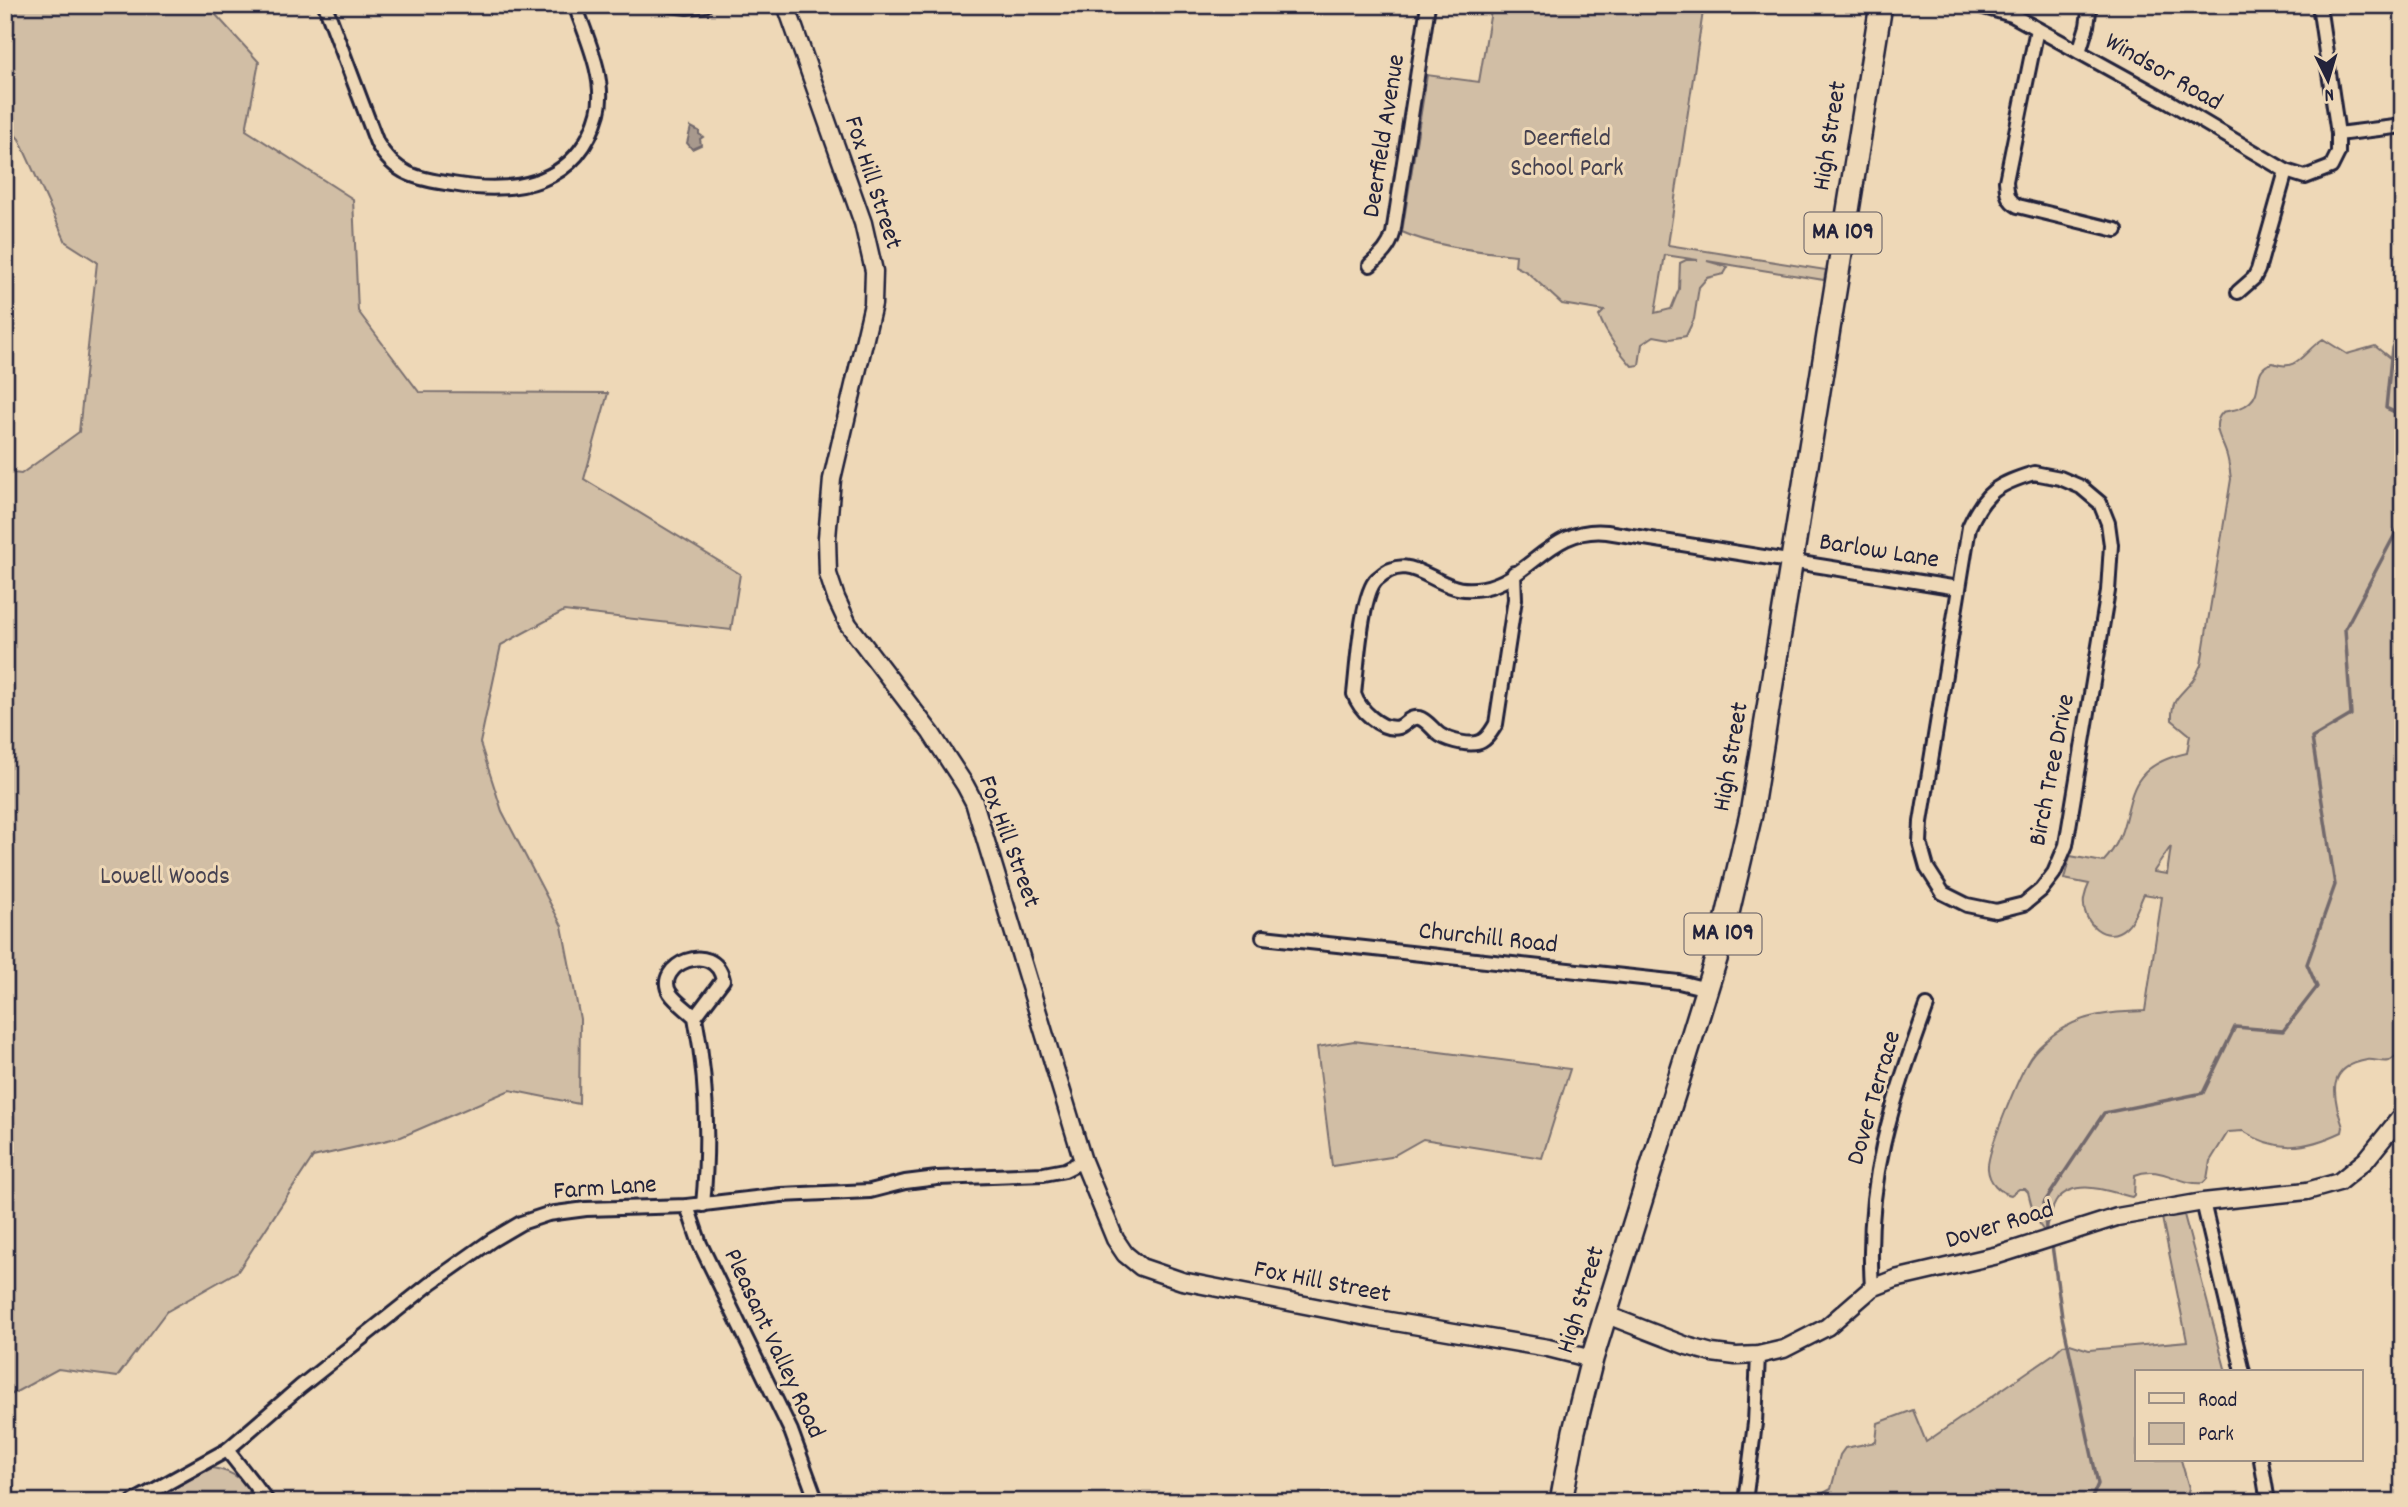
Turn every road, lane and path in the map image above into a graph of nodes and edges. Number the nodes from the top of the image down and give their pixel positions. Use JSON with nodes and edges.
{"nodes":[{"id":1,"x":326,"y":5,"type":"edge"},
{"id":2,"x":670,"y":5,"type":"edge"},
{"id":3,"x":705,"y":5,"type":"edge"},
{"id":4,"x":786,"y":5,"type":"edge"},
{"id":5,"x":1428,"y":5,"type":"edge"},
{"id":6,"x":1881,"y":5,"type":"edge"},
{"id":7,"x":1977,"y":5,"type":"edge"},
{"id":8,"x":2090,"y":5,"type":"edge"},
{"id":9,"x":2319,"y":5,"type":"edge"},
{"id":10,"x":579,"y":6,"type":"edge"},
{"id":11,"x":2037,"y":29,"type":"junction"},
{"id":12,"x":2079,"y":52,"type":"junction"},
{"id":13,"x":2403,"y":126,"type":"edge"},
{"id":14,"x":2338,"y":134,"type":"junction"},
{"id":15,"x":2286,"y":171,"type":"junction"},
{"id":16,"x":2116,"y":230,"type":"dead end"},
{"id":17,"x":1370,"y":265,"type":"dead end"},
{"id":18,"x":2238,"y":292,"type":"dead end"},
{"id":19,"x":1792,"y":562,"type":"junction"},
{"id":20,"x":1514,"y":573,"type":"junction"},
{"id":21,"x":1958,"y":588,"type":"junction"},
{"id":22,"x":1263,"y":937,"type":"dead end"},
{"id":23,"x":1707,"y":989,"type":"junction"},
{"id":24,"x":1927,"y":1006,"type":"dead end"},
{"id":25,"x":695,"y":1017,"type":"junction"},
{"id":26,"x":2403,"y":1114,"type":"edge"},
{"id":27,"x":1083,"y":1161,"type":"junction"},
{"id":28,"x":2203,"y":1202,"type":"junction"},
{"id":29,"x":703,"y":1205,"type":"junction"},
{"id":30,"x":687,"y":1206,"type":"junction"},
{"id":31,"x":1872,"y":1288,"type":"junction"},
{"id":32,"x":1607,"y":1315,"type":"junction"},
{"id":33,"x":1758,"y":1355,"type":"junction"},
{"id":34,"x":1592,"y":1359,"type":"junction"},
{"id":35,"x":2243,"y":1370,"type":"edge"},
{"id":36,"x":227,"y":1450,"type":"junction"},
{"id":37,"x":2261,"y":1462,"type":"edge"},
{"id":38,"x":133,"y":1502,"type":"edge"},
{"id":39,"x":268,"y":1502,"type":"edge"},
{"id":40,"x":817,"y":1502,"type":"edge"},
{"id":41,"x":1561,"y":1502,"type":"edge"},
{"id":42,"x":1745,"y":1502,"type":"edge"},
{"id":43,"x":2269,"y":1502,"type":"edge"}],
"edges":[{"from":1,"to":10,"type":"street"},
{"from":2,"to":3,"type":"street"},
{"from":4,"to":27,"type":"street","name":"Fox Hill Street"},
{"from":5,"to":17,"type":"street","name":"Deerfield Avenue"},
{"from":6,"to":19,"type":"main road","name":"High Street","number":"MA 109"},
{"from":7,"to":11,"type":"street","name":"Windsor Road"},
{"from":8,"to":12,"type":"street"},
{"from":9,"to":14,"type":"street"},
{"from":11,"to":12,"type":"street","name":"Windsor Road"},
{"from":11,"to":16,"type":"street"},
{"from":12,"to":15,"type":"street","name":"Windsor Road"},
{"from":13,"to":14,"type":"street"},
{"from":14,"to":15,"type":"street"},
{"from":15,"to":18,"type":"street"},
{"from":19,"to":20,"type":"street","name":"Barlow Lane"},
{"from":19,"to":21,"type":"street","name":"Barlow Lane"},
{"from":19,"to":23,"type":"main road","name":"High Street","number":"MA 109"},
{"from":20,"to":20,"type":"street","name":"Barlow Lane"},
{"from":21,"to":21,"type":"street","name":"Birch Tree Drive"},
{"from":22,"to":23,"type":"street","name":"Churchill Road"},
{"from":23,"to":32,"type":"main road","name":"High Street","number":"MA 109"},
{"from":24,"to":31,"type":"street","name":"Dover Terrace"},
{"from":25,"to":25,"type":"street"},
{"from":25,"to":29,"type":"street"},
{"from":26,"to":28,"type":"street","name":"Dover Road"},
{"from":27,"to":29,"type":"street","name":"Farm Lane"},
{"from":27,"to":34,"type":"street","name":"Fox Hill Street"},
{"from":28,"to":31,"type":"street","name":"Dover Road"},
{"from":28,"to":35,"type":"street"},
{"from":29,"to":30,"type":"street","name":"Farm Lane"},
{"from":30,"to":36,"type":"street","name":"Farm Lane"},
{"from":30,"to":40,"type":"street","name":"Pleasant Valley Road"},
{"from":31,"to":33,"type":"street","name":"Dover Road"},
{"from":32,"to":33,"type":"street","name":"Dover Road"},
{"from":32,"to":34,"type":"main road","name":"High Street","number":"MA 109"},
{"from":33,"to":42,"type":"street"},
{"from":34,"to":41,"type":"main road","name":"High Street","number":"MA 109"},
{"from":36,"to":38,"type":"street","name":"Farm Lane"},
{"from":36,"to":39,"type":"street"},
{"from":37,"to":43,"type":"street"}]}
